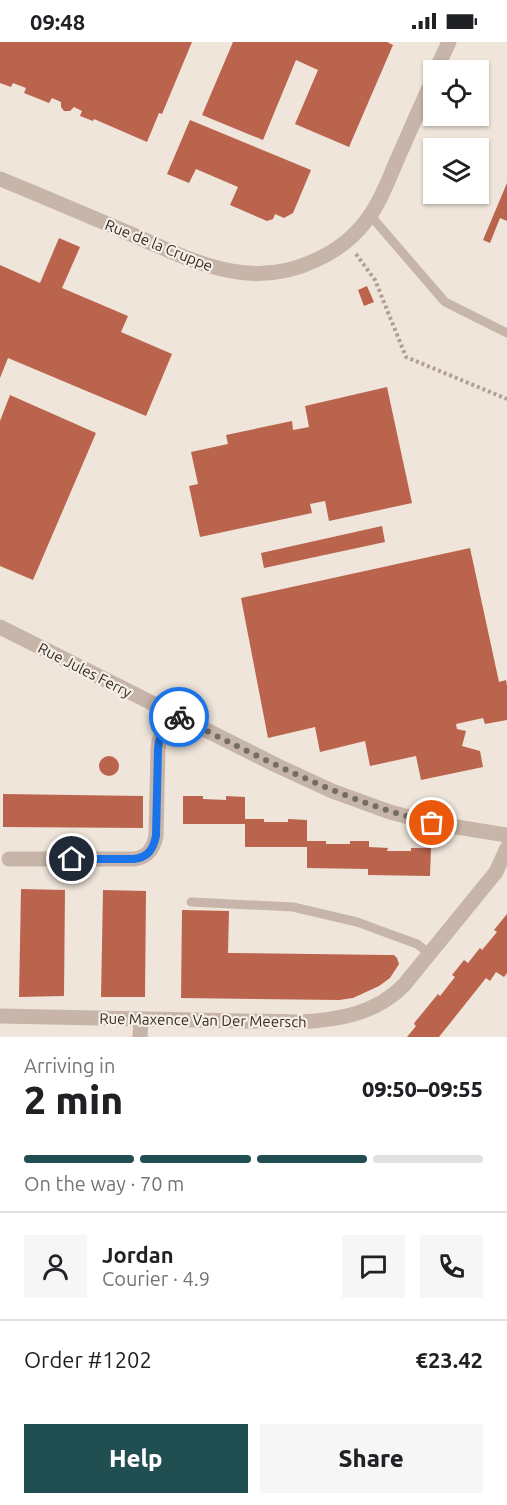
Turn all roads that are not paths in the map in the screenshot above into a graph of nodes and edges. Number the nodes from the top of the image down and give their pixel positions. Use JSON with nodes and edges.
{"nodes":[{"id":1,"x":449,"y":42,"type":"edge"},
{"id":2,"x":441,"y":60,"type":"edge"},
{"id":3,"x":423,"y":102,"type":"edge"},
{"id":4,"x":0,"y":179,"type":"edge"},
{"id":5,"x":370,"y":215,"type":"junction"},
{"id":6,"x":507,"y":333,"type":"edge"},
{"id":7,"x":0,"y":627,"type":"edge"},
{"id":8,"x":171,"y":713,"type":"junction"},
{"id":9,"x":507,"y":835,"type":"edge"},
{"id":10,"x":507,"y":848,"type":"edge"},
{"id":11,"x":9,"y":859,"type":"dead end"},
{"id":12,"x":191,"y":902,"type":"dead end"},
{"id":13,"x":430,"y":954,"type":"junction"},
{"id":14,"x":0,"y":1016,"type":"edge"},
{"id":15,"x":141,"y":1019,"type":"junction"},
{"id":16,"x":140,"y":1037,"type":"edge"}],
"edges":[{"from":1,"to":2,"type":"street"},
{"from":3,"to":5,"type":"street","name":"Rue de la Cruppe"},
{"from":4,"to":5,"type":"street","name":"Rue de la Cruppe"},
{"from":5,"to":6,"type":"lane"},
{"from":7,"to":8,"type":"street","name":"Rue Jules Ferry"},
{"from":8,"to":9,"type":"street","name":"Rue Jules Ferry"},
{"from":8,"to":11,"type":"street"},
{"from":10,"to":13,"type":"street","name":"Rue Maxence Van Der Meersch"},
{"from":12,"to":13,"type":"lane"},
{"from":13,"to":15,"type":"street","name":"Rue Maxence Van Der Meersch"},
{"from":14,"to":15,"type":"street","name":"Rue Maxence Van Der Meersch"},
{"from":15,"to":16,"type":"street"}]}
